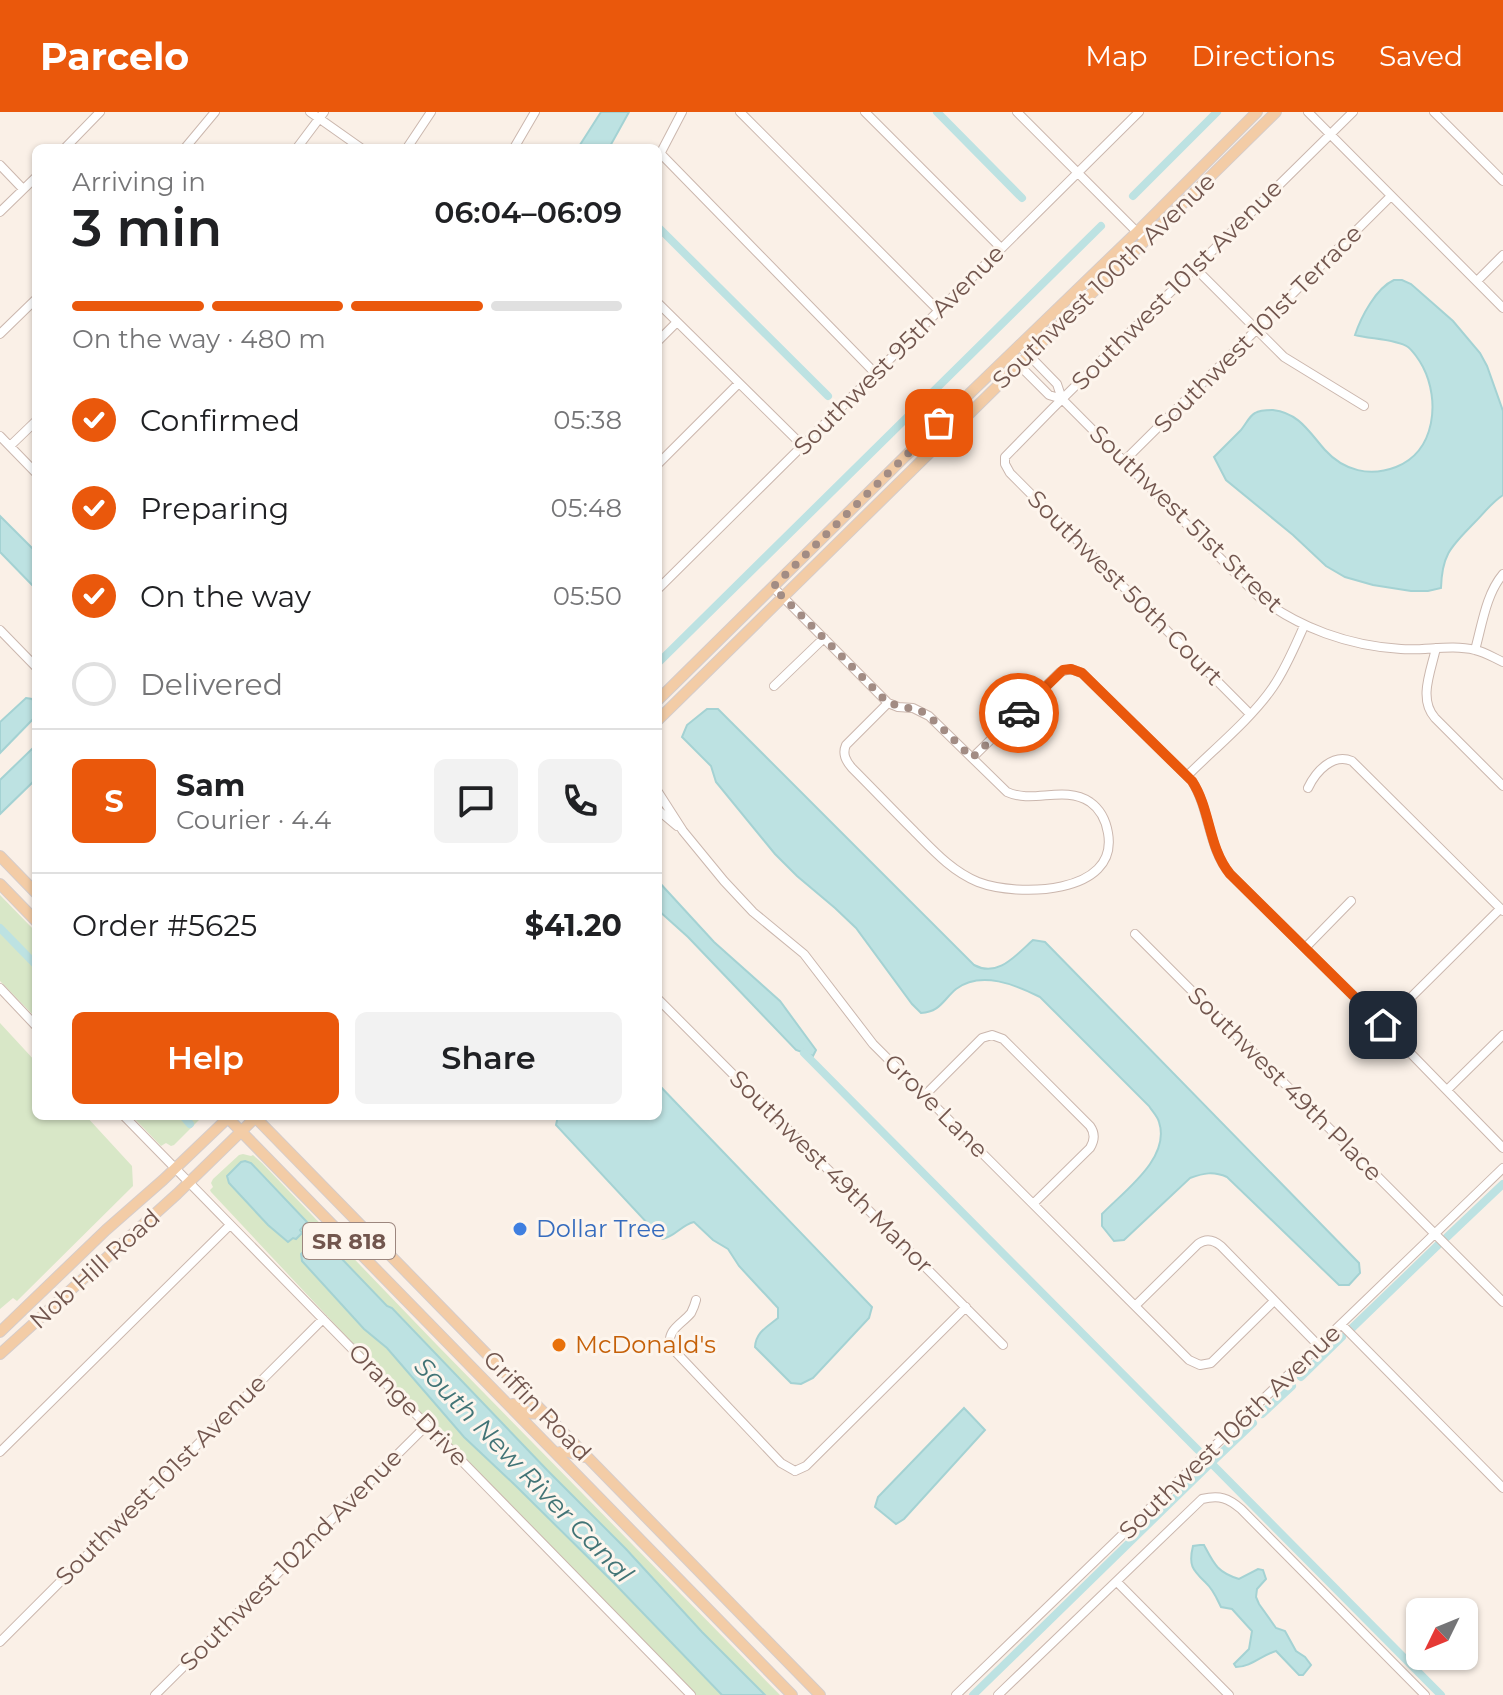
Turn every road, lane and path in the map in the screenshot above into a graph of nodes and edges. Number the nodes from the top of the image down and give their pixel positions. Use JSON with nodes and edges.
{"nodes":[{"id":1,"x":100,"y":112,"type":"edge"},
{"id":2,"x":215,"y":112,"type":"edge"},
{"id":3,"x":310,"y":112,"type":"edge"},
{"id":4,"x":431,"y":112,"type":"edge"},
{"id":5,"x":535,"y":112,"type":"edge"},
{"id":6,"x":682,"y":112,"type":"edge"},
{"id":7,"x":740,"y":112,"type":"edge"},
{"id":8,"x":865,"y":112,"type":"edge"},
{"id":9,"x":1017,"y":112,"type":"edge"},
{"id":10,"x":1139,"y":112,"type":"edge"},
{"id":11,"x":1257,"y":112,"type":"edge"},
{"id":12,"x":1276,"y":112,"type":"edge"},
{"id":13,"x":1308,"y":112,"type":"edge"},
{"id":14,"x":1353,"y":112,"type":"edge"},
{"id":15,"x":1434,"y":112,"type":"edge"},
{"id":16,"x":322,"y":115,"type":"edge"},
{"id":17,"x":1330,"y":135,"type":"junction"},
{"id":18,"x":69,"y":144,"type":"edge"},
{"id":19,"x":188,"y":144,"type":"edge"},
{"id":20,"x":300,"y":144,"type":"edge"},
{"id":21,"x":356,"y":144,"type":"edge"},
{"id":22,"x":410,"y":144,"type":"edge"},
{"id":23,"x":516,"y":144,"type":"edge"},
{"id":24,"x":662,"y":150,"type":"edge"},
{"id":25,"x":662,"y":159,"type":"edge"},
{"id":26,"x":0,"y":165,"type":"edge"},
{"id":27,"x":1078,"y":174,"type":"junction"},
{"id":28,"x":32,"y":181,"type":"edge"},
{"id":29,"x":1503,"y":181,"type":"edge"},
{"id":30,"x":23,"y":189,"type":"junction"},
{"id":31,"x":1391,"y":196,"type":"junction"},
{"id":32,"x":0,"y":212,"type":"edge"},
{"id":33,"x":1137,"y":232,"type":"junction"},
{"id":34,"x":1146,"y":241,"type":"junction"},
{"id":35,"x":1001,"y":248,"type":"junction"},
{"id":36,"x":1503,"y":255,"type":"edge"},
{"id":37,"x":1195,"y":268,"type":"junction"},
{"id":38,"x":1477,"y":281,"type":"junction"},
{"id":39,"x":32,"y":303,"type":"edge"},
{"id":40,"x":662,"y":307,"type":"edge"},
{"id":41,"x":1503,"y":308,"type":"edge"},
{"id":42,"x":939,"y":311,"type":"junction"},
{"id":43,"x":677,"y":322,"type":"junction"},
{"id":44,"x":1256,"y":331,"type":"junction"},
{"id":45,"x":0,"y":334,"type":"edge"},
{"id":46,"x":662,"y":337,"type":"edge"},
{"id":47,"x":1019,"y":345,"type":"junction"},
{"id":48,"x":1009,"y":355,"type":"junction"},
{"id":49,"x":1029,"y":355,"type":"junction"},
{"id":50,"x":1019,"y":365,"type":"junction"},
{"id":51,"x":876,"y":374,"type":"junction"},
{"id":52,"x":739,"y":383,"type":"junction"},
{"id":53,"x":1062,"y":399,"type":"junction"},
{"id":54,"x":1364,"y":406,"type":"dead end"},
{"id":55,"x":32,"y":425,"type":"edge"},
{"id":56,"x":0,"y":436,"type":"edge"},
{"id":57,"x":10,"y":446,"type":"junction"},
{"id":58,"x":803,"y":446,"type":"junction"},
{"id":59,"x":662,"y":460,"type":"edge"},
{"id":60,"x":1005,"y":461,"type":"joint"},
{"id":61,"x":1124,"y":461,"type":"junction"},
{"id":62,"x":32,"y":469,"type":"edge"},
{"id":63,"x":1503,"y":574,"type":"edge"},
{"id":64,"x":662,"y":585,"type":"edge"},
{"id":65,"x":773,"y":587,"type":"junction"},
{"id":66,"x":783,"y":597,"type":"junction"},
{"id":67,"x":1304,"y":626,"type":"junction"},
{"id":68,"x":0,"y":630,"type":"edge"},
{"id":69,"x":824,"y":638,"type":"junction"},
{"id":70,"x":1436,"y":648,"type":"junction"},
{"id":71,"x":1475,"y":650,"type":"junction"},
{"id":72,"x":1503,"y":662,"type":"edge"},
{"id":73,"x":32,"y":663,"type":"edge"},
{"id":74,"x":774,"y":686,"type":"dead end"},
{"id":75,"x":662,"y":696,"type":"edge"},
{"id":76,"x":888,"y":703,"type":"junction"},
{"id":77,"x":1250,"y":714,"type":"junction"},
{"id":78,"x":662,"y":716,"type":"edge"},
{"id":79,"x":972,"y":758,"type":"junction"},
{"id":80,"x":1187,"y":776,"type":"junction"},
{"id":81,"x":1503,"y":786,"type":"edge"},
{"id":82,"x":1308,"y":788,"type":"dead end"},
{"id":83,"x":662,"y":798,"type":"edge"},
{"id":84,"x":662,"y":813,"type":"edge"},
{"id":85,"x":683,"y":831,"type":"junction"},
{"id":86,"x":0,"y":856,"type":"edge"},
{"id":87,"x":0,"y":870,"type":"edge"},
{"id":88,"x":17,"y":873,"type":"junction"},
{"id":89,"x":0,"y":884,"type":"edge"},
{"id":90,"x":32,"y":889,"type":"edge"},
{"id":91,"x":1351,"y":901,"type":"dead end"},
{"id":92,"x":1502,"y":910,"type":"edge"},
{"id":93,"x":32,"y":917,"type":"edge"},
{"id":94,"x":1135,"y":934,"type":"dead end"},
{"id":95,"x":1305,"y":948,"type":"junction"},
{"id":96,"x":0,"y":988,"type":"edge"},
{"id":97,"x":662,"y":1003,"type":"edge"},
{"id":98,"x":32,"y":1022,"type":"edge"},
{"id":99,"x":1383,"y":1025,"type":"junction"},
{"id":100,"x":1503,"y":1035,"type":"edge"},
{"id":101,"x":1447,"y":1090,"type":"junction"},
{"id":102,"x":925,"y":1095,"type":"junction"},
{"id":103,"x":128,"y":1120,"type":"edge"},
{"id":104,"x":225,"y":1120,"type":"edge"},
{"id":105,"x":231,"y":1120,"type":"edge"},
{"id":106,"x":253,"y":1120,"type":"edge"},
{"id":107,"x":259,"y":1120,"type":"edge"},
{"id":108,"x":241,"y":1131,"type":"junction"},
{"id":109,"x":1503,"y":1148,"type":"edge"},
{"id":110,"x":1503,"y":1168,"type":"edge"},
{"id":111,"x":175,"y":1169,"type":"junction"},
{"id":112,"x":189,"y":1183,"type":"junction"},
{"id":113,"x":1034,"y":1203,"type":"junction"},
{"id":114,"x":230,"y":1225,"type":"junction"},
{"id":115,"x":1435,"y":1234,"type":"junction"},
{"id":116,"x":696,"y":1300,"type":"dead end"},
{"id":117,"x":1274,"y":1301,"type":"junction"},
{"id":118,"x":1503,"y":1302,"type":"edge"},
{"id":119,"x":1136,"y":1305,"type":"junction"},
{"id":120,"x":966,"y":1307,"type":"junction"},
{"id":121,"x":323,"y":1319,"type":"junction"},
{"id":122,"x":1342,"y":1325,"type":"junction"},
{"id":123,"x":0,"y":1332,"type":"edge"},
{"id":124,"x":1003,"y":1345,"type":"dead end"},
{"id":125,"x":1319,"y":1346,"type":"junction"},
{"id":126,"x":0,"y":1354,"type":"edge"},
{"id":127,"x":501,"y":1397,"type":"junction"},
{"id":128,"x":542,"y":1412,"type":"junction"},
{"id":129,"x":427,"y":1425,"type":"junction"},
{"id":130,"x":0,"y":1452,"type":"edge"},
{"id":131,"x":556,"y":1453,"type":"junction"},
{"id":132,"x":587,"y":1458,"type":"junction"},
{"id":133,"x":1503,"y":1488,"type":"edge"},
{"id":134,"x":1117,"y":1582,"type":"junction"},
{"id":135,"x":0,"y":1642,"type":"edge"},
{"id":136,"x":1003,"y":1693,"type":"edge"},
{"id":137,"x":155,"y":1695,"type":"edge"},
{"id":138,"x":691,"y":1695,"type":"edge"},
{"id":139,"x":792,"y":1695,"type":"edge"},
{"id":140,"x":820,"y":1695,"type":"edge"},
{"id":141,"x":956,"y":1695,"type":"edge"},
{"id":142,"x":1229,"y":1695,"type":"edge"},
{"id":143,"x":1425,"y":1695,"type":"edge"}],
"edges":[{"from":1,"to":18,"type":"street"},
{"from":2,"to":19,"type":"street"},
{"from":3,"to":16,"type":"street"},
{"from":4,"to":22,"type":"street"},
{"from":5,"to":23,"type":"street"},
{"from":6,"to":24,"type":"street"},
{"from":7,"to":42,"type":"street"},
{"from":8,"to":35,"type":"street"},
{"from":9,"to":27,"type":"street"},
{"from":10,"to":27,"type":"street","name":"Southwest 95th Avenue"},
{"from":11,"to":33,"type":"main road","name":"Southwest 100th Avenue"},
{"from":12,"to":34,"type":"main road","name":"Southwest 100th Avenue"},
{"from":13,"to":17,"type":"street"},
{"from":14,"to":17,"type":"street","name":"Southwest 101st Avenue"},
{"from":15,"to":29,"type":"street"},
{"from":16,"to":20,"type":"street"},
{"from":16,"to":21,"type":"street"},
{"from":17,"to":31,"type":"street"},
{"from":17,"to":37,"type":"street","name":"Southwest 101st Avenue"},
{"from":25,"to":51,"type":"street"},
{"from":26,"to":30,"type":"street"},
{"from":27,"to":33,"type":"street"},
{"from":27,"to":35,"type":"street","name":"Southwest 95th Avenue"},
{"from":28,"to":30,"type":"street"},
{"from":30,"to":32,"type":"street"},
{"from":31,"to":38,"type":"street"},
{"from":31,"to":44,"type":"street","name":"Southwest 101st Terrace"},
{"from":33,"to":34,"type":"street"},
{"from":33,"to":47,"type":"main road","name":"Southwest 100th Avenue"},
{"from":34,"to":49,"type":"main road","name":"Southwest 100th Avenue"},
{"from":35,"to":42,"type":"street","name":"Southwest 95th Avenue"},
{"from":36,"to":38,"type":"street"},
{"from":37,"to":44,"type":"street"},
{"from":37,"to":53,"type":"street","name":"Southwest 101st Avenue"},
{"from":38,"to":41,"type":"street"},
{"from":39,"to":45,"type":"street"},
{"from":40,"to":43,"type":"street"},
{"from":42,"to":51,"type":"street","name":"Southwest 95th Avenue"},
{"from":43,"to":46,"type":"street"},
{"from":43,"to":52,"type":"street"},
{"from":44,"to":54,"type":"street"},
{"from":44,"to":61,"type":"street","name":"Southwest 101st Terrace"},
{"from":47,"to":48,"type":"main road","name":"Southwest 100th Avenue"},
{"from":47,"to":49,"type":"street","name":"Southwest 51st Street"},
{"from":48,"to":50,"type":"street","name":"Southwest 51st Street"},
{"from":48,"to":65,"type":"main road","name":"Southwest 100th Avenue"},
{"from":49,"to":50,"type":"main road","name":"Southwest 100th Avenue"},
{"from":49,"to":53,"type":"street","name":"Southwest 51st Street"},
{"from":50,"to":53,"type":"street","name":"Southwest 51st Street"},
{"from":50,"to":66,"type":"main road","name":"Southwest 100th Avenue"},
{"from":51,"to":58,"type":"street","name":"Southwest 95th Avenue"},
{"from":52,"to":58,"type":"street"},
{"from":52,"to":59,"type":"street"},
{"from":53,"to":60,"type":"street","name":"Southwest 101st Avenue"},
{"from":53,"to":61,"type":"street","name":"Southwest 51st Street"},
{"from":55,"to":57,"type":"street"},
{"from":56,"to":57,"type":"street"},
{"from":57,"to":62,"type":"street"},
{"from":58,"to":64,"type":"street","name":"Southwest 95th Avenue"},
{"from":60,"to":77,"type":"street","name":"Southwest 50th Court"},
{"from":61,"to":67,"type":"street","name":"Southwest 51st Street"},
{"from":63,"to":71,"type":"street"},
{"from":65,"to":66,"type":"street"},
{"from":65,"to":75,"type":"main road","name":"Southwest 100th Avenue"},
{"from":66,"to":69,"type":"street"},
{"from":66,"to":78,"type":"main road","name":"Southwest 100th Avenue"},
{"from":67,"to":70,"type":"street","name":"Southwest 51st Street"},
{"from":67,"to":77,"type":"street"},
{"from":68,"to":73,"type":"street"},
{"from":69,"to":74,"type":"street"},
{"from":69,"to":76,"type":"street"},
{"from":70,"to":71,"type":"street","name":"Southwest 51st Street"},
{"from":70,"to":81,"type":"street"},
{"from":71,"to":72,"type":"street","name":"Southwest 51st Street"},
{"from":76,"to":79,"type":"street"},
{"from":76,"to":79,"type":"street"},
{"from":77,"to":80,"type":"street"},
{"from":79,"to":80,"type":"street"},
{"from":80,"to":95,"type":"street"},
{"from":82,"to":92,"type":"street"},
{"from":83,"to":85,"type":"street","name":"Grove Lane"},
{"from":84,"to":85,"type":"street","name":"Grove Lane"},
{"from":85,"to":102,"type":"street","name":"Grove Lane"},
{"from":86,"to":88,"type":"main road"},
{"from":87,"to":88,"type":"main road"},
{"from":88,"to":90,"type":"main road"},
{"from":89,"to":93,"type":"main road"},
{"from":91,"to":95,"type":"street"},
{"from":92,"to":99,"type":"street"},
{"from":94,"to":115,"type":"street","name":"Southwest 49th Place"},
{"from":95,"to":99,"type":"street"},
{"from":96,"to":98,"type":"street"},
{"from":97,"to":120,"type":"street","name":"Southwest 49th Manor"},
{"from":99,"to":101,"type":"street"},
{"from":100,"to":101,"type":"street"},
{"from":101,"to":109,"type":"street"},
{"from":102,"to":113,"type":"street","name":"Grove Lane"},
{"from":102,"to":113,"type":"street"},
{"from":103,"to":111,"type":"street","name":"Orange Drive"},
{"from":104,"to":111,"type":"main road"},
{"from":105,"to":108,"type":"main road","name":"Griffin Road","number":"SR 818"},
{"from":106,"to":108,"type":"main road"},
{"from":107,"to":128,"type":"main road","name":"Griffin Road","number":"SR 818"},
{"from":108,"to":112,"type":"main road"},
{"from":108,"to":127,"type":"main road","name":"Griffin Road","number":"SR 818"},
{"from":110,"to":115,"type":"street","name":"Southwest 106th Avenue"},
{"from":111,"to":112,"type":"street","name":"Orange Drive"},
{"from":111,"to":123,"type":"main road","name":"Nob Hill Road"},
{"from":112,"to":114,"type":"street","name":"Orange Drive"},
{"from":112,"to":126,"type":"main road","name":"Nob Hill Road"},
{"from":113,"to":119,"type":"street","name":"Grove Lane"},
{"from":114,"to":121,"type":"street","name":"Orange Drive"},
{"from":114,"to":130,"type":"street"},
{"from":115,"to":118,"type":"street","name":"Southwest 49th Place"},
{"from":115,"to":122,"type":"street","name":"Southwest 106th Avenue"},
{"from":116,"to":120,"type":"street"},
{"from":117,"to":119,"type":"street","name":"Grove Lane"},
{"from":117,"to":119,"type":"street"},
{"from":117,"to":125,"type":"street"},
{"from":120,"to":124,"type":"street","name":"Southwest 49th Manor"},
{"from":121,"to":129,"type":"street","name":"Orange Drive"},
{"from":121,"to":135,"type":"street","name":"Southwest 101st Avenue"},
{"from":122,"to":125,"type":"street","name":"Southwest 106th Avenue"},
{"from":122,"to":133,"type":"street"},
{"from":125,"to":141,"type":"street","name":"Southwest 106th Avenue"},
{"from":127,"to":128,"type":"main road"},
{"from":127,"to":131,"type":"main road","name":"Griffin Road","number":"SR 818"},
{"from":128,"to":132,"type":"main road","name":"Griffin Road","number":"SR 818"},
{"from":129,"to":137,"type":"street","name":"Southwest 102nd Avenue"},
{"from":129,"to":138,"type":"street","name":"Orange Drive"},
{"from":131,"to":132,"type":"main road"},
{"from":131,"to":139,"type":"main road","name":"Griffin Road","number":"SR 818"},
{"from":132,"to":140,"type":"main road","name":"Griffin Road","number":"SR 818"},
{"from":134,"to":136,"type":"street"},
{"from":134,"to":142,"type":"street"},
{"from":134,"to":143,"type":"street"}]}
